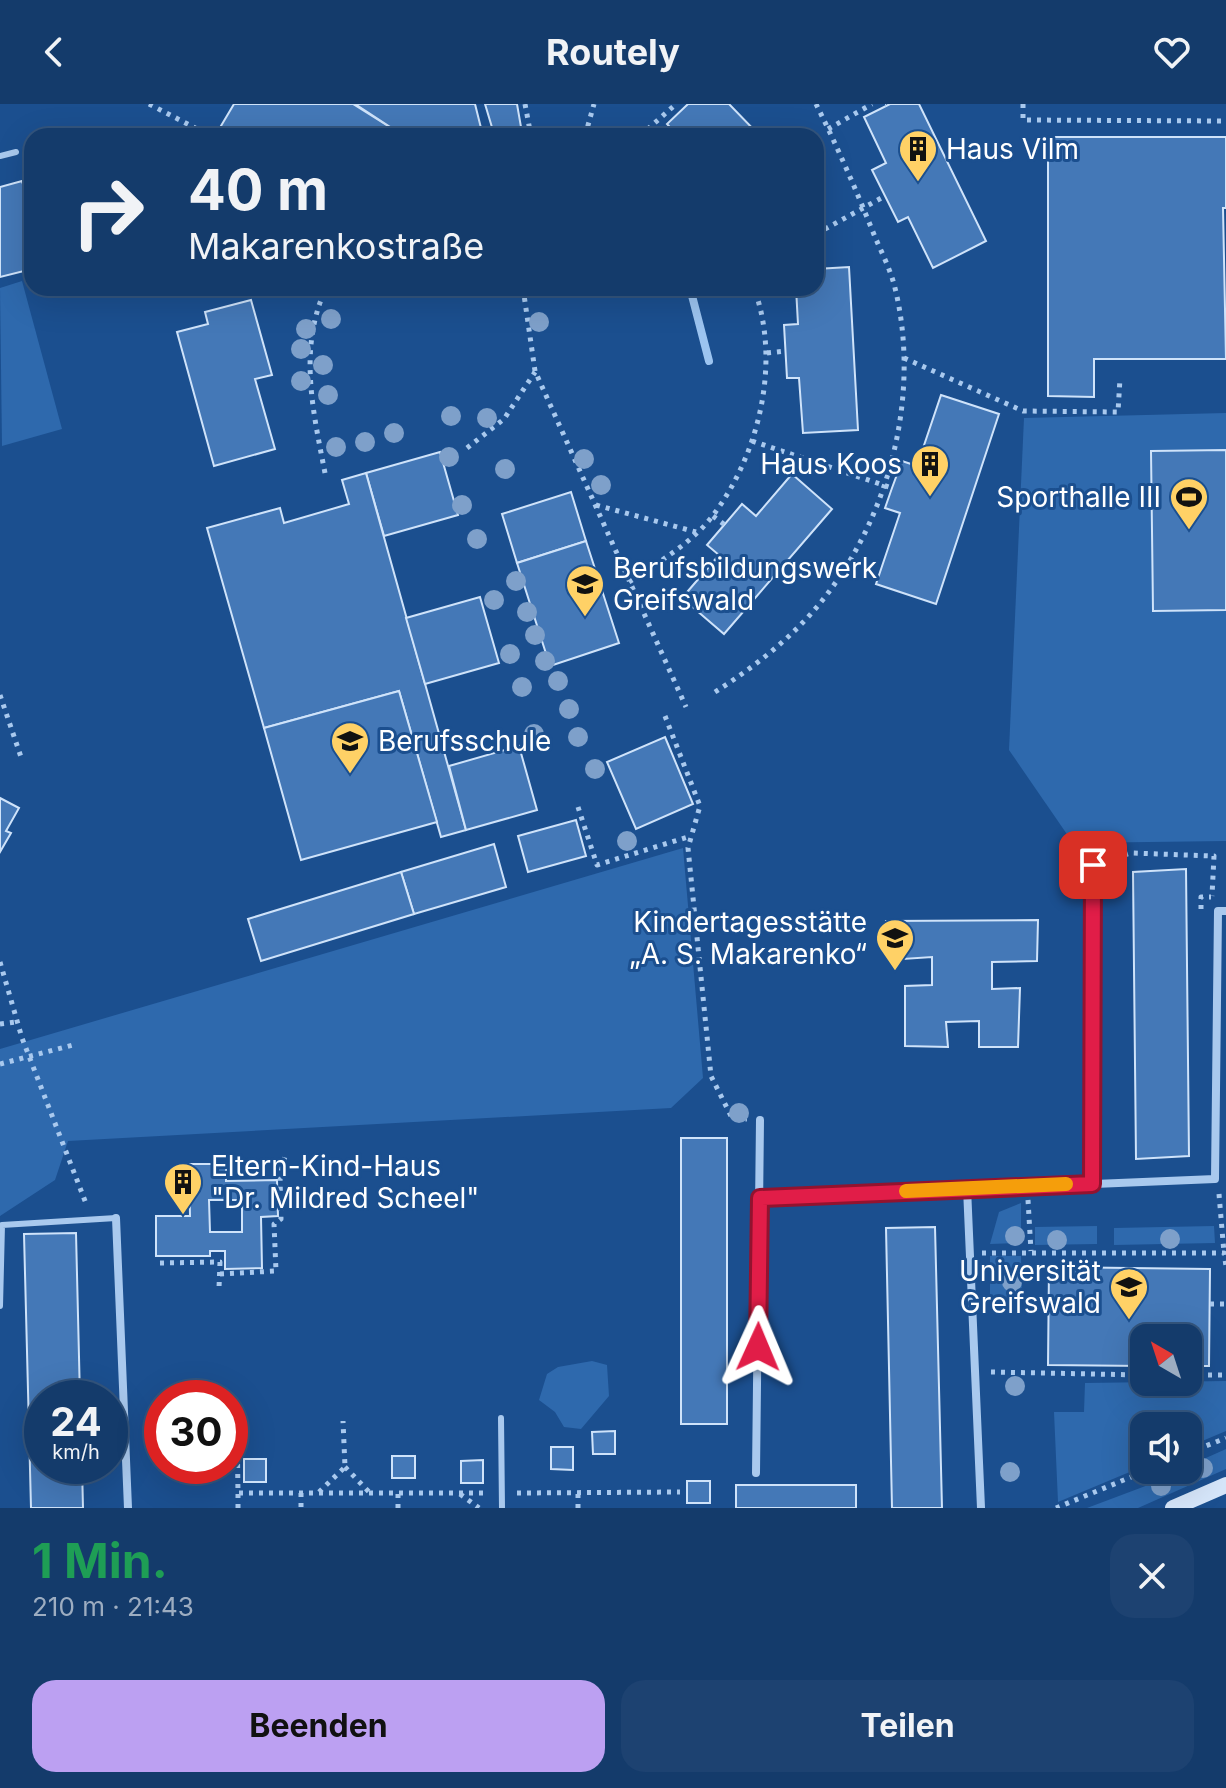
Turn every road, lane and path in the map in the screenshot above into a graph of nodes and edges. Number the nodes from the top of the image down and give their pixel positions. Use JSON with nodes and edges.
{"nodes":[{"id":1,"x":149,"y":104,"type":"edge"},
{"id":2,"x":525,"y":104,"type":"edge"},
{"id":3,"x":594,"y":104,"type":"edge"},
{"id":4,"x":676,"y":104,"type":"edge"},
{"id":5,"x":816,"y":104,"type":"edge"},
{"id":6,"x":872,"y":104,"type":"edge"},
{"id":7,"x":1023,"y":104,"type":"edge"},
{"id":8,"x":1226,"y":121,"type":"edge"},
{"id":9,"x":195,"y":128,"type":"edge"},
{"id":10,"x":530,"y":128,"type":"edge"},
{"id":11,"x":587,"y":128,"type":"edge"},
{"id":12,"x":649,"y":128,"type":"edge"},
{"id":13,"x":828,"y":129,"type":"junction"},
{"id":14,"x":16,"y":152,"type":"dead end"},
{"id":15,"x":0,"y":156,"type":"edge"},
{"id":16,"x":885,"y":196,"type":"dead end"},
{"id":17,"x":864,"y":208,"type":"junction"},
{"id":18,"x":824,"y":230,"type":"edge"},
{"id":19,"x":322,"y":296,"type":"edge"},
{"id":20,"x":524,"y":296,"type":"edge"},
{"id":21,"x":757,"y":296,"type":"edge"},
{"id":22,"x":786,"y":351,"type":"dead end"},
{"id":23,"x":767,"y":353,"type":"junction"},
{"id":24,"x":904,"y":358,"type":"junction"},
{"id":25,"x":535,"y":371,"type":"junction"},
{"id":26,"x":1120,"y":378,"type":"dead end"},
{"id":27,"x":752,"y":441,"type":"junction"},
{"id":28,"x":467,"y":448,"type":"dead end"},
{"id":29,"x":325,"y":473,"type":"dead end"},
{"id":30,"x":889,"y":487,"type":"junction"},
{"id":31,"x":595,"y":505,"type":"junction"},
{"id":32,"x":713,"y":516,"type":"junction"},
{"id":33,"x":725,"y":525,"type":"dead end"},
{"id":34,"x":696,"y":532,"type":"junction"},
{"id":35,"x":629,"y":582,"type":"junction"},
{"id":36,"x":715,"y":692,"type":"dead end"},
{"id":37,"x":0,"y":695,"type":"edge"},
{"id":38,"x":686,"y":707,"type":"dead end"},
{"id":39,"x":665,"y":716,"type":"dead end"},
{"id":40,"x":22,"y":760,"type":"dead end"},
{"id":41,"x":578,"y":807,"type":"dead end"},
{"id":42,"x":692,"y":836,"type":"junction"},
{"id":43,"x":1093,"y":865,"type":"joint"},
{"id":44,"x":1226,"y":897,"type":"edge"},
{"id":45,"x":1226,"y":911,"type":"edge"},
{"id":46,"x":0,"y":962,"type":"edge"},
{"id":47,"x":1222,"y":985,"type":"edge"},
{"id":48,"x":16,"y":1022,"type":"junction"},
{"id":49,"x":0,"y":1024,"type":"edge"},
{"id":50,"x":73,"y":1045,"type":"dead end"},
{"id":51,"x":30,"y":1055,"type":"junction"},
{"id":52,"x":0,"y":1064,"type":"edge"},
{"id":53,"x":732,"y":1118,"type":"dead end"},
{"id":54,"x":760,"y":1120,"type":"dead end"},
{"id":55,"x":286,"y":1152,"type":"dead end"},
{"id":56,"x":1215,"y":1179,"type":"junction"},
{"id":57,"x":1092,"y":1184,"type":"junction"},
{"id":58,"x":1028,"y":1186,"type":"junction"},
{"id":59,"x":967,"y":1188,"type":"junction"},
{"id":60,"x":760,"y":1198,"type":"junction"},
{"id":61,"x":116,"y":1218,"type":"joint"},
{"id":62,"x":92,"y":1219,"type":"junction"},
{"id":63,"x":1031,"y":1251,"type":"junction"},
{"id":64,"x":1224,"y":1253,"type":"junction"},
{"id":65,"x":970,"y":1254,"type":"junction"},
{"id":66,"x":160,"y":1263,"type":"dead end"},
{"id":67,"x":1226,"y":1266,"type":"edge"},
{"id":68,"x":220,"y":1274,"type":"junction"},
{"id":69,"x":219,"y":1288,"type":"dead end"},
{"id":70,"x":1210,"y":1304,"type":"dead end"},
{"id":71,"x":1226,"y":1304,"type":"edge"},
{"id":72,"x":0,"y":1306,"type":"edge"},
{"id":73,"x":976,"y":1372,"type":"junction"},
{"id":74,"x":1130,"y":1375,"type":"edge"},
{"id":75,"x":1202,"y":1375,"type":"edge"},
{"id":76,"x":1226,"y":1375,"type":"edge"},
{"id":77,"x":501,"y":1418,"type":"dead end"},
{"id":78,"x":343,"y":1421,"type":"dead end"},
{"id":79,"x":1226,"y":1438,"type":"edge"},
{"id":80,"x":1202,"y":1447,"type":"edge"},
{"id":81,"x":345,"y":1467,"type":"junction"},
{"id":82,"x":756,"y":1473,"type":"dead end"},
{"id":83,"x":1130,"y":1477,"type":"edge"},
{"id":84,"x":238,"y":1484,"type":"edge"},
{"id":85,"x":1226,"y":1485,"type":"edge"},
{"id":86,"x":578,"y":1492,"type":"junction"},
{"id":87,"x":680,"y":1492,"type":"dead end"},
{"id":88,"x":238,"y":1493,"type":"junction"},
{"id":89,"x":301,"y":1493,"type":"junction"},
{"id":90,"x":318,"y":1493,"type":"junction"},
{"id":91,"x":460,"y":1493,"type":"junction"},
{"id":92,"x":502,"y":1493,"type":"junction"},
{"id":93,"x":371,"y":1494,"type":"junction"},
{"id":94,"x":398,"y":1494,"type":"junction"},
{"id":95,"x":128,"y":1508,"type":"edge"},
{"id":96,"x":238,"y":1508,"type":"edge"},
{"id":97,"x":301,"y":1508,"type":"edge"},
{"id":98,"x":398,"y":1508,"type":"edge"},
{"id":99,"x":479,"y":1508,"type":"edge"},
{"id":100,"x":502,"y":1508,"type":"edge"},
{"id":101,"x":578,"y":1508,"type":"edge"},
{"id":102,"x":981,"y":1508,"type":"edge"},
{"id":103,"x":1056,"y":1508,"type":"edge"},
{"id":104,"x":1173,"y":1508,"type":"edge"}],
"edges":[{"from":1,"to":9,"type":"path"},
{"from":2,"to":10,"type":"path"},
{"from":3,"to":11,"type":"path"},
{"from":4,"to":12,"type":"path"},
{"from":5,"to":13,"type":"path"},
{"from":6,"to":13,"type":"path"},
{"from":7,"to":8,"type":"path"},
{"from":13,"to":17,"type":"path"},
{"from":14,"to":15,"type":"lane"},
{"from":16,"to":17,"type":"path"},
{"from":17,"to":18,"type":"path"},
{"from":17,"to":24,"type":"path"},
{"from":19,"to":29,"type":"path"},
{"from":20,"to":25,"type":"path"},
{"from":21,"to":23,"type":"path"},
{"from":22,"to":23,"type":"path"},
{"from":23,"to":27,"type":"path"},
{"from":24,"to":26,"type":"path"},
{"from":24,"to":30,"type":"path"},
{"from":25,"to":28,"type":"path"},
{"from":25,"to":31,"type":"path"},
{"from":27,"to":30,"type":"path"},
{"from":27,"to":32,"type":"path"},
{"from":30,"to":36,"type":"path"},
{"from":31,"to":34,"type":"path"},
{"from":31,"to":35,"type":"path"},
{"from":32,"to":33,"type":"path"},
{"from":32,"to":34,"type":"path"},
{"from":34,"to":35,"type":"path"},
{"from":35,"to":38,"type":"path"},
{"from":37,"to":40,"type":"path"},
{"from":39,"to":42,"type":"path"},
{"from":41,"to":42,"type":"path"},
{"from":42,"to":53,"type":"path"},
{"from":43,"to":44,"type":"path"},
{"from":43,"to":57,"type":"street"},
{"from":45,"to":47,"type":"street"},
{"from":46,"to":48,"type":"path"},
{"from":47,"to":56,"type":"street"},
{"from":48,"to":49,"type":"path"},
{"from":48,"to":51,"type":"path"},
{"from":50,"to":51,"type":"path"},
{"from":51,"to":52,"type":"path"},
{"from":51,"to":62,"type":"path"},
{"from":54,"to":60,"type":"street"},
{"from":55,"to":68,"type":"path"},
{"from":56,"to":57,"type":"street"},
{"from":56,"to":64,"type":"path"},
{"from":57,"to":58,"type":"street"},
{"from":58,"to":59,"type":"street"},
{"from":58,"to":63,"type":"path"},
{"from":59,"to":60,"type":"street"},
{"from":59,"to":65,"type":"street"},
{"from":60,"to":82,"type":"street"},
{"from":61,"to":62,"type":"lane"},
{"from":61,"to":95,"type":"street"},
{"from":62,"to":72,"type":"lane"},
{"from":63,"to":64,"type":"path"},
{"from":63,"to":65,"type":"path"},
{"from":64,"to":67,"type":"path"},
{"from":65,"to":73,"type":"street"},
{"from":66,"to":68,"type":"path"},
{"from":68,"to":69,"type":"path"},
{"from":70,"to":71,"type":"path"},
{"from":73,"to":74,"type":"path"},
{"from":73,"to":102,"type":"street"},
{"from":75,"to":76,"type":"path"},
{"from":77,"to":92,"type":"lane"},
{"from":78,"to":81,"type":"path"},
{"from":79,"to":80,"type":"path"},
{"from":81,"to":90,"type":"path"},
{"from":81,"to":93,"type":"path"},
{"from":83,"to":103,"type":"path"},
{"from":84,"to":88,"type":"path"},
{"from":85,"to":104,"type":"street"},
{"from":86,"to":87,"type":"path"},
{"from":86,"to":92,"type":"path"},
{"from":86,"to":101,"type":"path"},
{"from":88,"to":89,"type":"path"},
{"from":88,"to":96,"type":"path"},
{"from":89,"to":90,"type":"path"},
{"from":89,"to":97,"type":"path"},
{"from":90,"to":93,"type":"path"},
{"from":91,"to":92,"type":"path"},
{"from":91,"to":94,"type":"path"},
{"from":91,"to":99,"type":"path"},
{"from":92,"to":100,"type":"lane"},
{"from":93,"to":94,"type":"path"},
{"from":94,"to":98,"type":"path"}]}
